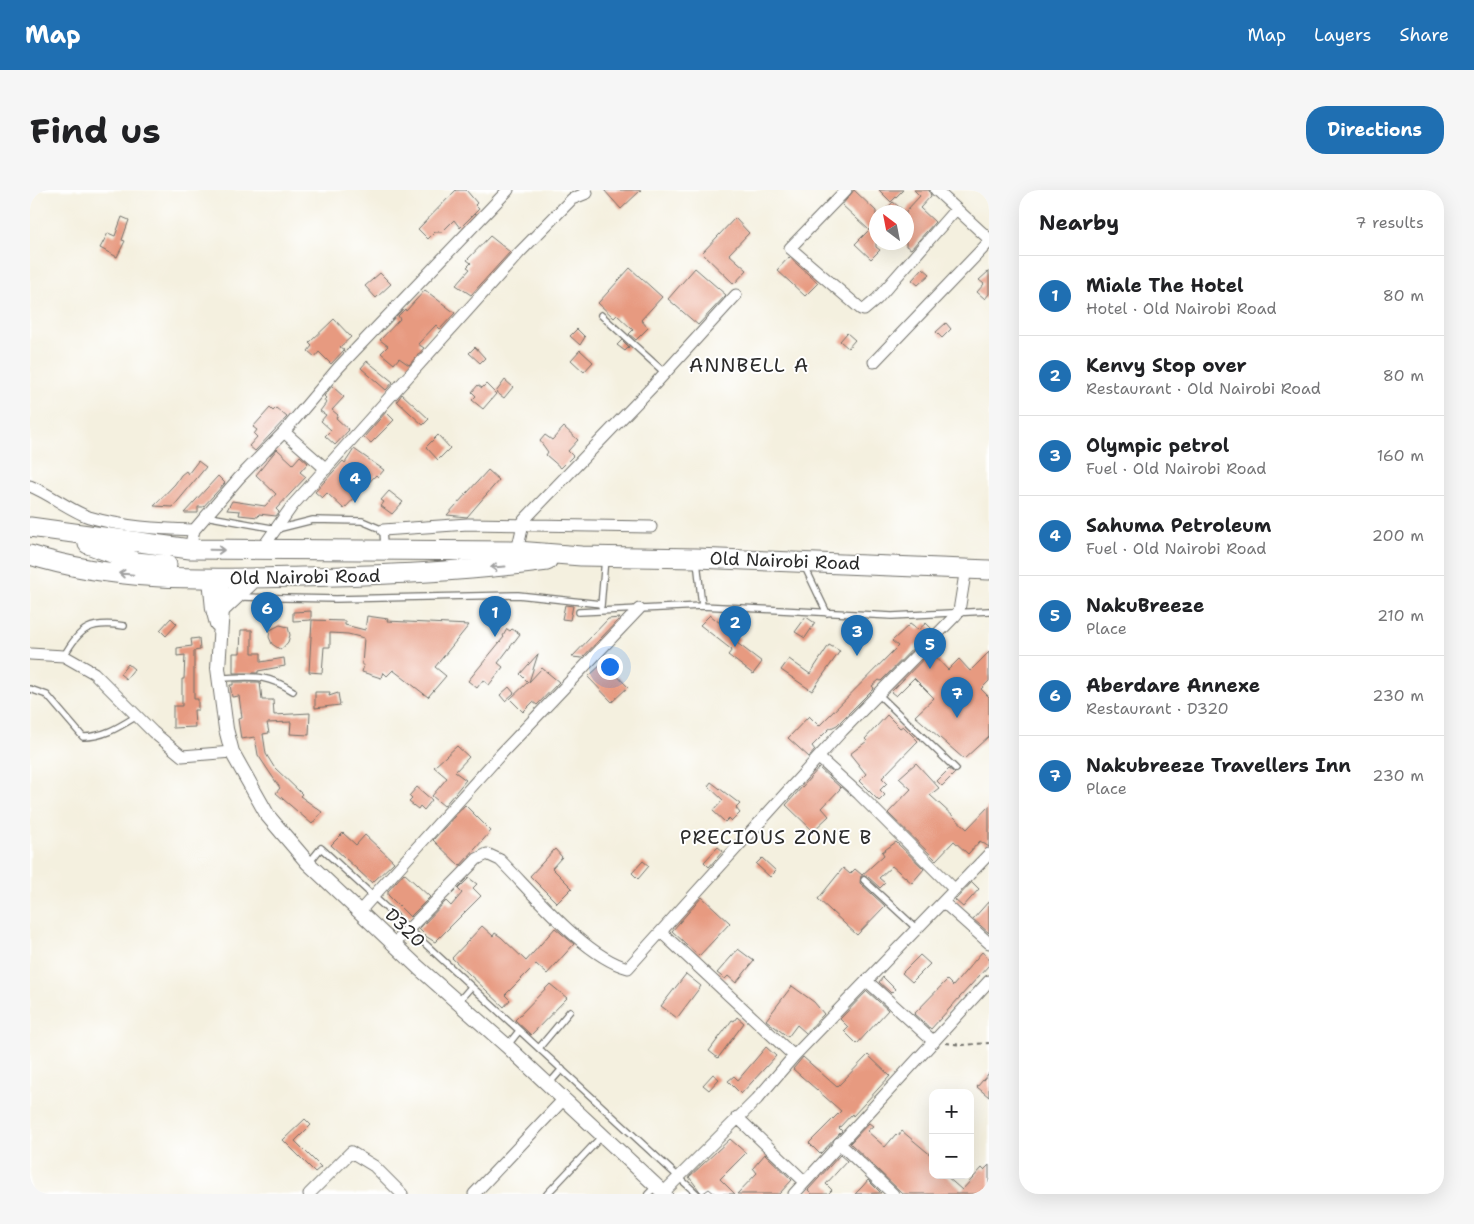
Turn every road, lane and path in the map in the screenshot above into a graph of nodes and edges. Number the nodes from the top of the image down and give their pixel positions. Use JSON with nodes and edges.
{"nodes":[{"id":1,"x":508,"y":190,"type":"edge"},
{"id":2,"x":846,"y":190,"type":"edge"},
{"id":3,"x":936,"y":190,"type":"edge"},
{"id":4,"x":587,"y":191,"type":"edge"},
{"id":5,"x":956,"y":210,"type":"junction"},
{"id":6,"x":989,"y":240,"type":"edge"},
{"id":7,"x":736,"y":295,"type":"dead end"},
{"id":8,"x":601,"y":315,"type":"dead end"},
{"id":9,"x":874,"y":362,"type":"dead end"},
{"id":10,"x":665,"y":373,"type":"junction"},
{"id":11,"x":284,"y":432,"type":"junction"},
{"id":12,"x":326,"y":469,"type":"junction"},
{"id":13,"x":30,"y":486,"type":"edge"},
{"id":14,"x":205,"y":516,"type":"junction"},
{"id":15,"x":523,"y":524,"type":"junction"},
{"id":16,"x":651,"y":527,"type":"dead end"},
{"id":17,"x":32,"y":528,"type":"edge"},
{"id":18,"x":276,"y":528,"type":"junction"},
{"id":19,"x":194,"y":530,"type":"junction"},
{"id":20,"x":383,"y":530,"type":"junction"},
{"id":21,"x":67,"y":533,"type":"junction"},
{"id":22,"x":190,"y":549,"type":"junction"},
{"id":23,"x":261,"y":550,"type":"junction"},
{"id":24,"x":517,"y":551,"type":"junction"},
{"id":25,"x":384,"y":552,"type":"junction"},
{"id":26,"x":416,"y":552,"type":"junction"},
{"id":27,"x":30,"y":553,"type":"edge"},
{"id":28,"x":580,"y":556,"type":"junction"},
{"id":29,"x":605,"y":557,"type":"junction"},
{"id":30,"x":696,"y":558,"type":"junction"},
{"id":31,"x":802,"y":562,"type":"junction"},
{"id":32,"x":966,"y":568,"type":"junction"},
{"id":33,"x":989,"y":570,"type":"edge"},
{"id":34,"x":216,"y":576,"type":"junction"},
{"id":35,"x":253,"y":578,"type":"junction"},
{"id":36,"x":226,"y":602,"type":"junction"},
{"id":37,"x":601,"y":604,"type":"junction"},
{"id":38,"x":702,"y":606,"type":"junction"},
{"id":39,"x":639,"y":608,"type":"junction"},
{"id":40,"x":600,"y":611,"type":"junction"},
{"id":41,"x":959,"y":611,"type":"junction"},
{"id":42,"x":989,"y":611,"type":"edge"},
{"id":43,"x":579,"y":612,"type":"dead end"},
{"id":44,"x":827,"y":612,"type":"junction"},
{"id":45,"x":124,"y":626,"type":"dead end"},
{"id":46,"x":219,"y":632,"type":"junction"},
{"id":47,"x":30,"y":654,"type":"edge"},
{"id":48,"x":64,"y":656,"type":"junction"},
{"id":49,"x":219,"y":678,"type":"junction"},
{"id":50,"x":30,"y":690,"type":"edge"},
{"id":51,"x":293,"y":691,"type":"dead end"},
{"id":52,"x":878,"y":694,"type":"junction"},
{"id":53,"x":137,"y":716,"type":"junction"},
{"id":54,"x":232,"y":752,"type":"junction"},
{"id":55,"x":819,"y":758,"type":"junction"},
{"id":56,"x":956,"y":769,"type":"dead end"},
{"id":57,"x":989,"y":854,"type":"edge"},
{"id":58,"x":308,"y":863,"type":"junction"},
{"id":59,"x":864,"y":880,"type":"dead end"},
{"id":60,"x":955,"y":890,"type":"junction"},
{"id":61,"x":373,"y":894,"type":"junction"},
{"id":62,"x":943,"y":902,"type":"junction"},
{"id":63,"x":360,"y":911,"type":"junction"},
{"id":64,"x":410,"y":929,"type":"junction"},
{"id":65,"x":917,"y":929,"type":"junction"},
{"id":66,"x":661,"y":932,"type":"junction"},
{"id":67,"x":989,"y":943,"type":"edge"},
{"id":68,"x":394,"y":944,"type":"junction"},
{"id":69,"x":867,"y":981,"type":"junction"},
{"id":70,"x":989,"y":981,"type":"edge"},
{"id":71,"x":471,"y":987,"type":"junction"},
{"id":72,"x":458,"y":1002,"type":"junction"},
{"id":73,"x":570,"y":1011,"type":"dead end"},
{"id":74,"x":519,"y":1032,"type":"junction"},
{"id":75,"x":934,"y":1042,"type":"junction"},
{"id":76,"x":989,"y":1042,"type":"edge"},
{"id":77,"x":508,"y":1046,"type":"junction"},
{"id":78,"x":540,"y":1048,"type":"junction"},
{"id":79,"x":794,"y":1056,"type":"junction"},
{"id":80,"x":562,"y":1069,"type":"junction"},
{"id":81,"x":548,"y":1085,"type":"junction"},
{"id":82,"x":563,"y":1100,"type":"junction"},
{"id":83,"x":737,"y":1117,"type":"junction"},
{"id":84,"x":602,"y":1136,"type":"junction"},
{"id":85,"x":840,"y":1143,"type":"junction"},
{"id":86,"x":679,"y":1178,"type":"junction"},
{"id":87,"x":805,"y":1182,"type":"junction"},
{"id":88,"x":658,"y":1192,"type":"edge"},
{"id":89,"x":310,"y":1194,"type":"edge"},
{"id":90,"x":402,"y":1194,"type":"edge"},
{"id":91,"x":474,"y":1194,"type":"edge"},
{"id":92,"x":547,"y":1194,"type":"edge"},
{"id":93,"x":697,"y":1194,"type":"edge"},
{"id":94,"x":794,"y":1194,"type":"edge"},
{"id":95,"x":893,"y":1194,"type":"edge"}],
"edges":[{"from":1,"to":11,"type":"street"},
{"from":2,"to":5,"type":"street"},
{"from":3,"to":5,"type":"street"},
{"from":4,"to":12,"type":"street"},
{"from":5,"to":6,"type":"street"},
{"from":6,"to":9,"type":"street"},
{"from":7,"to":10,"type":"street"},
{"from":8,"to":10,"type":"lane"},
{"from":10,"to":15,"type":"street"},
{"from":11,"to":12,"type":"street"},
{"from":11,"to":14,"type":"street"},
{"from":12,"to":18,"type":"street"},
{"from":13,"to":19,"type":"street"},
{"from":14,"to":18,"type":"lane"},
{"from":14,"to":19,"type":"street"},
{"from":15,"to":16,"type":"street"},
{"from":15,"to":20,"type":"street"},
{"from":15,"to":24,"type":"street"},
{"from":17,"to":21,"type":"highway","name":"Old Nairobi Road"},
{"from":17,"to":27,"type":"highway"},
{"from":18,"to":20,"type":"lane"},
{"from":18,"to":23,"type":"street"},
{"from":19,"to":22,"type":"street"},
{"from":20,"to":25,"type":"lane"},
{"from":21,"to":22,"type":"highway","name":"Old Nairobi Road"},
{"from":21,"to":34,"type":"highway"},
{"from":22,"to":23,"type":"highway","name":"Old Nairobi Road","one_way":true},
{"from":23,"to":25,"type":"highway","name":"Old Nairobi Road"},
{"from":24,"to":26,"type":"highway","name":"Old Nairobi Road"},
{"from":24,"to":28,"type":"highway","name":"Old Nairobi Road"},
{"from":25,"to":26,"type":"highway","name":"Old Nairobi Road"},
{"from":26,"to":34,"type":"highway"},
{"from":34,"to":27,"type":"highway","name":"Old Nairobi Road","one_way":true},
{"from":28,"to":29,"type":"highway","name":"Old Nairobi Road"},
{"from":28,"to":35,"type":"highway","name":"Old Nairobi Road","one_way":true},
{"from":29,"to":30,"type":"highway","name":"Old Nairobi Road"},
{"from":29,"to":37,"type":"lane"},
{"from":30,"to":31,"type":"highway","name":"Old Nairobi Road"},
{"from":30,"to":38,"type":"lane"},
{"from":31,"to":32,"type":"highway","name":"Old Nairobi Road"},
{"from":31,"to":44,"type":"lane"},
{"from":32,"to":33,"type":"highway","name":"Old Nairobi Road"},
{"from":32,"to":41,"type":"street"},
{"from":34,"to":35,"type":"highway","name":"Old Nairobi Road"},
{"from":34,"to":36,"type":"street","number":"D320"},
{"from":34,"to":46,"type":"street","number":"D320"},
{"from":35,"to":36,"type":"highway"},
{"from":36,"to":37,"type":"lane"},
{"from":36,"to":46,"type":"street","number":"D320"},
{"from":37,"to":40,"type":"lane"},
{"from":38,"to":39,"type":"lane"},
{"from":38,"to":44,"type":"lane"},
{"from":39,"to":40,"type":"lane"},
{"from":39,"to":61,"type":"street"},
{"from":40,"to":43,"type":"lane"},
{"from":41,"to":42,"type":"lane"},
{"from":41,"to":44,"type":"lane"},
{"from":41,"to":52,"type":"street"},
{"from":45,"to":48,"type":"lane"},
{"from":46,"to":49,"type":"street","name":"D320","number":"D320"},
{"from":47,"to":48,"type":"street"},
{"from":48,"to":53,"type":"street"},
{"from":49,"to":51,"type":"lane"},
{"from":49,"to":54,"type":"street","name":"D320","number":"D320"},
{"from":50,"to":53,"type":"lane"},
{"from":52,"to":55,"type":"street"},
{"from":52,"to":56,"type":"lane"},
{"from":53,"to":54,"type":"street"},
{"from":54,"to":58,"type":"street","name":"D320","number":"D320"},
{"from":55,"to":60,"type":"street"},
{"from":55,"to":66,"type":"street"},
{"from":57,"to":60,"type":"street"},
{"from":58,"to":61,"type":"lane"},
{"from":58,"to":63,"type":"street","name":"D320","number":"D320"},
{"from":59,"to":65,"type":"lane"},
{"from":60,"to":62,"type":"street"},
{"from":61,"to":63,"type":"street"},
{"from":61,"to":64,"type":"lane"},
{"from":62,"to":65,"type":"street"},
{"from":62,"to":67,"type":"street"},
{"from":63,"to":68,"type":"street","name":"D320","number":"D320"},
{"from":64,"to":66,"type":"street"},
{"from":64,"to":68,"type":"street"},
{"from":64,"to":71,"type":"lane"},
{"from":65,"to":69,"type":"street"},
{"from":66,"to":79,"type":"street"},
{"from":68,"to":72,"type":"street","name":"D320","number":"D320"},
{"from":69,"to":75,"type":"street"},
{"from":69,"to":79,"type":"street"},
{"from":70,"to":75,"type":"street"},
{"from":71,"to":72,"type":"lane"},
{"from":71,"to":74,"type":"lane"},
{"from":72,"to":77,"type":"street","name":"D320","number":"D320"},
{"from":73,"to":78,"type":"lane"},
{"from":74,"to":77,"type":"lane"},
{"from":74,"to":78,"type":"lane"},
{"from":75,"to":76,"type":"path"},
{"from":75,"to":85,"type":"street"},
{"from":77,"to":81,"type":"street","name":"D320","number":"D320"},
{"from":78,"to":80,"type":"lane"},
{"from":79,"to":83,"type":"street"},
{"from":80,"to":81,"type":"lane"},
{"from":80,"to":86,"type":"lane"},
{"from":81,"to":82,"type":"street","name":"D320","number":"D320"},
{"from":82,"to":84,"type":"street","name":"D320","number":"D320"},
{"from":82,"to":91,"type":"street"},
{"from":83,"to":86,"type":"street"},
{"from":83,"to":87,"type":"street"},
{"from":84,"to":88,"type":"street","name":"D320","number":"D320"},
{"from":84,"to":92,"type":"lane"},
{"from":85,"to":87,"type":"street"},
{"from":85,"to":95,"type":"street"},
{"from":86,"to":88,"type":"street"},
{"from":86,"to":93,"type":"lane"},
{"from":87,"to":94,"type":"street"},
{"from":89,"to":90,"type":"street"}]}
